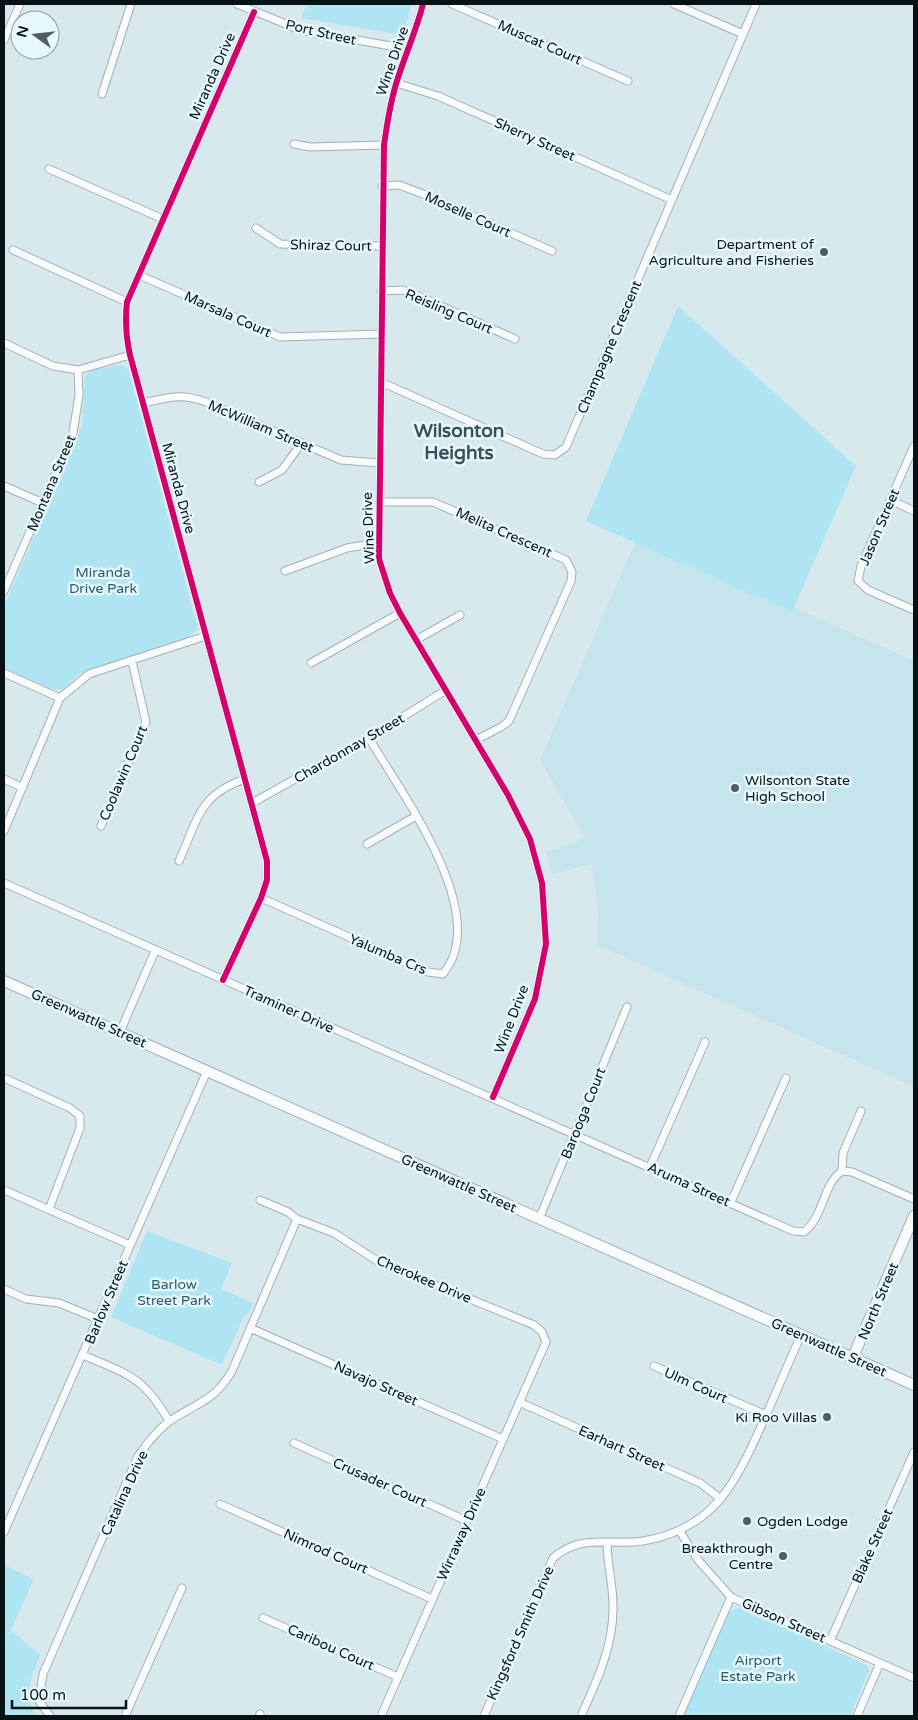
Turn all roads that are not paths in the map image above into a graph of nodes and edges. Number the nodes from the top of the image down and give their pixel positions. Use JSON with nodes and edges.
{"nodes":[{"id":1,"x":20,"y":4,"type":"edge"},
{"id":2,"x":131,"y":4,"type":"edge"},
{"id":3,"x":237,"y":4,"type":"edge"},
{"id":4,"x":423,"y":4,"type":"edge"},
{"id":5,"x":452,"y":4,"type":"edge"},
{"id":6,"x":674,"y":4,"type":"edge"},
{"id":7,"x":756,"y":4,"type":"edge"},
{"id":8,"x":254,"y":12,"type":"junction"},
{"id":9,"x":743,"y":34,"type":"junction"},
{"id":10,"x":4,"y":40,"type":"edge"},
{"id":11,"x":408,"y":49,"type":"junction"},
{"id":12,"x":628,"y":81,"type":"dead end"},
{"id":13,"x":396,"y":82,"type":"junction"},
{"id":14,"x":102,"y":94,"type":"dead end"},
{"id":15,"x":294,"y":144,"type":"dead end"},
{"id":16,"x":384,"y":145,"type":"junction"},
{"id":17,"x":49,"y":169,"type":"dead end"},
{"id":18,"x":382,"y":186,"type":"junction"},
{"id":19,"x":672,"y":200,"type":"junction"},
{"id":20,"x":162,"y":219,"type":"junction"},
{"id":21,"x":256,"y":228,"type":"dead end"},
{"id":22,"x":382,"y":246,"type":"junction"},
{"id":23,"x":13,"y":250,"type":"dead end"},
{"id":24,"x":552,"y":251,"type":"dead end"},
{"id":25,"x":139,"y":275,"type":"junction"},
{"id":26,"x":381,"y":291,"type":"junction"},
{"id":27,"x":127,"y":302,"type":"junction"},
{"id":28,"x":381,"y":334,"type":"junction"},
{"id":29,"x":515,"y":339,"type":"dead end"},
{"id":30,"x":4,"y":343,"type":"edge"},
{"id":31,"x":130,"y":355,"type":"junction"},
{"id":32,"x":78,"y":370,"type":"junction"},
{"id":33,"x":381,"y":382,"type":"junction"},
{"id":34,"x":144,"y":404,"type":"junction"},
{"id":35,"x":301,"y":444,"type":"junction"},
{"id":36,"x":914,"y":446,"type":"edge"},
{"id":37,"x":379,"y":464,"type":"junction"},
{"id":38,"x":259,"y":482,"type":"dead end"},
{"id":39,"x":4,"y":486,"type":"edge"},
{"id":40,"x":890,"y":500,"type":"junction"},
{"id":41,"x":379,"y":502,"type":"junction"},
{"id":42,"x":43,"y":503,"type":"junction"},
{"id":43,"x":914,"y":510,"type":"edge"},
{"id":44,"x":378,"y":544,"type":"junction"},
{"id":45,"x":285,"y":572,"type":"dead end"},
{"id":46,"x":6,"y":581,"type":"edge"},
{"id":47,"x":4,"y":591,"type":"edge"},
{"id":48,"x":914,"y":610,"type":"edge"},
{"id":49,"x":400,"y":613,"type":"junction"},
{"id":50,"x":460,"y":615,"type":"dead end"},
{"id":51,"x":206,"y":636,"type":"junction"},
{"id":52,"x":416,"y":640,"type":"junction"},
{"id":53,"x":132,"y":661,"type":"junction"},
{"id":54,"x":311,"y":663,"type":"dead end"},
{"id":55,"x":4,"y":672,"type":"edge"},
{"id":56,"x":446,"y":690,"type":"junction"},
{"id":57,"x":60,"y":698,"type":"junction"},
{"id":58,"x":369,"y":738,"type":"junction"},
{"id":59,"x":476,"y":740,"type":"junction"},
{"id":60,"x":4,"y":779,"type":"edge"},
{"id":61,"x":245,"y":779,"type":"junction"},
{"id":62,"x":23,"y":788,"type":"junction"},
{"id":63,"x":252,"y":803,"type":"junction"},
{"id":64,"x":416,"y":816,"type":"junction"},
{"id":65,"x":101,"y":826,"type":"dead end"},
{"id":66,"x":4,"y":831,"type":"edge"},
{"id":67,"x":367,"y":844,"type":"dead end"},
{"id":68,"x":179,"y":861,"type":"dead end"},
{"id":69,"x":4,"y":883,"type":"edge"},
{"id":70,"x":261,"y":898,"type":"junction"},
{"id":71,"x":156,"y":951,"type":"junction"},
{"id":72,"x":223,"y":980,"type":"junction"},
{"id":73,"x":4,"y":981,"type":"edge"},
{"id":74,"x":627,"y":1007,"type":"dead end"},
{"id":75,"x":120,"y":1032,"type":"junction"},
{"id":76,"x":705,"y":1042,"type":"dead end"},
{"id":77,"x":207,"y":1071,"type":"junction"},
{"id":78,"x":4,"y":1078,"type":"edge"},
{"id":79,"x":786,"y":1078,"type":"dead end"},
{"id":80,"x":494,"y":1097,"type":"junction"},
{"id":81,"x":861,"y":1110,"type":"dead end"},
{"id":82,"x":574,"y":1134,"type":"junction"},
{"id":83,"x":650,"y":1167,"type":"junction"},
{"id":84,"x":842,"y":1171,"type":"junction"},
{"id":85,"x":4,"y":1190,"type":"edge"},
{"id":86,"x":914,"y":1199,"type":"edge"},
{"id":87,"x":260,"y":1200,"type":"dead end"},
{"id":88,"x":731,"y":1202,"type":"junction"},
{"id":89,"x":49,"y":1209,"type":"junction"},
{"id":90,"x":914,"y":1216,"type":"edge"},
{"id":91,"x":297,"y":1219,"type":"junction"},
{"id":92,"x":539,"y":1219,"type":"junction"},
{"id":93,"x":130,"y":1245,"type":"junction"},
{"id":94,"x":4,"y":1289,"type":"edge"},
{"id":95,"x":98,"y":1319,"type":"junction"},
{"id":96,"x":250,"y":1328,"type":"junction"},
{"id":97,"x":801,"y":1335,"type":"junction"},
{"id":98,"x":542,"y":1353,"type":"joint"},
{"id":99,"x":83,"y":1355,"type":"junction"},
{"id":100,"x":853,"y":1357,"type":"junction"},
{"id":101,"x":654,"y":1366,"type":"dead end"},
{"id":102,"x":914,"y":1385,"type":"edge"},
{"id":103,"x":520,"y":1402,"type":"junction"},
{"id":104,"x":766,"y":1415,"type":"junction"},
{"id":105,"x":169,"y":1421,"type":"junction"},
{"id":106,"x":503,"y":1439,"type":"junction"},
{"id":107,"x":294,"y":1443,"type":"dead end"},
{"id":108,"x":914,"y":1452,"type":"edge"},
{"id":109,"x":722,"y":1498,"type":"junction"},
{"id":110,"x":220,"y":1504,"type":"dead end"},
{"id":111,"x":467,"y":1521,"type":"junction"},
{"id":112,"x":679,"y":1530,"type":"junction"},
{"id":113,"x":4,"y":1532,"type":"edge"},
{"id":114,"x":607,"y":1543,"type":"junction"},
{"id":115,"x":182,"y":1588,"type":"dead end"},
{"id":116,"x":731,"y":1597,"type":"junction"},
{"id":117,"x":432,"y":1599,"type":"junction"},
{"id":118,"x":263,"y":1618,"type":"dead end"},
{"id":119,"x":830,"y":1641,"type":"junction"},
{"id":120,"x":880,"y":1663,"type":"junction"},
{"id":121,"x":398,"y":1677,"type":"junction"},
{"id":122,"x":914,"y":1678,"type":"edge"},
{"id":123,"x":50,"y":1716,"type":"edge"},
{"id":124,"x":125,"y":1716,"type":"edge"},
{"id":125,"x":381,"y":1716,"type":"edge"},
{"id":126,"x":484,"y":1716,"type":"edge"},
{"id":127,"x":581,"y":1716,"type":"edge"},
{"id":128,"x":678,"y":1716,"type":"edge"},
{"id":129,"x":856,"y":1716,"type":"edge"}],
"edges":[{"from":1,"to":10,"type":"street"},
{"from":2,"to":14,"type":"street"},
{"from":3,"to":8,"type":"street","name":"Port Street"},
{"from":4,"to":11,"type":"street","name":"Wine Drive"},
{"from":5,"to":12,"type":"street","name":"Muscat Court"},
{"from":6,"to":9,"type":"street"},
{"from":7,"to":9,"type":"street","name":"Champagne Crescent"},
{"from":8,"to":11,"type":"street","name":"Port Street"},
{"from":8,"to":20,"type":"street","name":"Miranda Drive"},
{"from":9,"to":19,"type":"street","name":"Champagne Crescent"},
{"from":11,"to":13,"type":"street","name":"Wine Drive"},
{"from":13,"to":16,"type":"street","name":"Wine Drive"},
{"from":13,"to":19,"type":"street","name":"Sherry Street"},
{"from":15,"to":16,"type":"street"},
{"from":16,"to":18,"type":"street","name":"Wine Drive"},
{"from":17,"to":20,"type":"street"},
{"from":18,"to":22,"type":"street","name":"Wine Drive"},
{"from":18,"to":24,"type":"street","name":"Moselle Court"},
{"from":19,"to":33,"type":"street","name":"Champagne Crescent"},
{"from":20,"to":25,"type":"street","name":"Miranda Drive"},
{"from":21,"to":22,"type":"street","name":"Shiraz Court"},
{"from":22,"to":26,"type":"street","name":"Wine Drive"},
{"from":23,"to":27,"type":"street"},
{"from":25,"to":27,"type":"street","name":"Miranda Drive"},
{"from":25,"to":28,"type":"street","name":"Marsala Court"},
{"from":26,"to":28,"type":"street","name":"Wine Drive"},
{"from":26,"to":29,"type":"street","name":"Reisling Court"},
{"from":27,"to":31,"type":"street","name":"Miranda Drive"},
{"from":28,"to":33,"type":"street","name":"Wine Drive"},
{"from":30,"to":32,"type":"street"},
{"from":31,"to":32,"type":"street"},
{"from":31,"to":34,"type":"street","name":"Miranda Drive"},
{"from":32,"to":42,"type":"street","name":"Montana Street"},
{"from":33,"to":37,"type":"street","name":"Wine Drive"},
{"from":34,"to":35,"type":"street","name":"McWilliam Street"},
{"from":34,"to":51,"type":"street","name":"Miranda Drive"},
{"from":35,"to":37,"type":"street","name":"McWilliam Street"},
{"from":35,"to":38,"type":"street"},
{"from":36,"to":40,"type":"street","name":"Jason Street"},
{"from":37,"to":41,"type":"street","name":"Wine Drive"},
{"from":39,"to":42,"type":"street"},
{"from":40,"to":43,"type":"street"},
{"from":40,"to":48,"type":"street","name":"Jason Street"},
{"from":41,"to":44,"type":"street","name":"Wine Drive"},
{"from":41,"to":59,"type":"street","name":"Melita Crescent"},
{"from":42,"to":46,"type":"street","name":"Montana Street"},
{"from":44,"to":45,"type":"street"},
{"from":44,"to":49,"type":"street","name":"Wine Drive"},
{"from":46,"to":47,"type":"street","name":"Montana Street"},
{"from":49,"to":52,"type":"street","name":"Wine Drive"},
{"from":49,"to":54,"type":"street"},
{"from":50,"to":52,"type":"street"},
{"from":51,"to":53,"type":"street"},
{"from":51,"to":61,"type":"street","name":"Miranda Drive"},
{"from":52,"to":56,"type":"street","name":"Wine Drive"},
{"from":53,"to":57,"type":"street"},
{"from":53,"to":65,"type":"street","name":"Coolawin Court"},
{"from":55,"to":57,"type":"street"},
{"from":56,"to":58,"type":"street","name":"Chardonnay Street"},
{"from":56,"to":59,"type":"street","name":"Wine Drive"},
{"from":57,"to":62,"type":"street"},
{"from":58,"to":63,"type":"street","name":"Chardonnay Street"},
{"from":58,"to":64,"type":"street","name":"Yalumba Crs"},
{"from":59,"to":80,"type":"street","name":"Wine Drive"},
{"from":60,"to":62,"type":"street"},
{"from":61,"to":63,"type":"street","name":"Miranda Drive"},
{"from":61,"to":68,"type":"street"},
{"from":62,"to":66,"type":"street"},
{"from":63,"to":70,"type":"street","name":"Miranda Drive"},
{"from":64,"to":67,"type":"street"},
{"from":64,"to":70,"type":"street","name":"Yalumba Crs"},
{"from":69,"to":71,"type":"street","name":"Traminer Drive"},
{"from":70,"to":72,"type":"street","name":"Miranda Drive"},
{"from":71,"to":72,"type":"street","name":"Traminer Drive"},
{"from":71,"to":75,"type":"street"},
{"from":72,"to":80,"type":"street","name":"Traminer Drive"},
{"from":73,"to":75,"type":"main road","name":"Greenwattle Street"},
{"from":74,"to":82,"type":"street","name":"Barooga Court"},
{"from":75,"to":77,"type":"main road","name":"Greenwattle Street"},
{"from":76,"to":83,"type":"street"},
{"from":77,"to":92,"type":"main road","name":"Greenwattle Street"},
{"from":77,"to":93,"type":"street","name":"Barlow Street"},
{"from":78,"to":89,"type":"street"},
{"from":79,"to":88,"type":"street"},
{"from":80,"to":82,"type":"street","name":"Traminer Drive"},
{"from":81,"to":84,"type":"street"},
{"from":82,"to":83,"type":"street","name":"Aruma Street"},
{"from":82,"to":92,"type":"street","name":"Barooga Court"},
{"from":83,"to":88,"type":"street","name":"Aruma Street"},
{"from":84,"to":86,"type":"street"},
{"from":84,"to":88,"type":"street","name":"Aruma Street"},
{"from":85,"to":89,"type":"street"},
{"from":87,"to":91,"type":"street","name":"Cherokee Drive"},
{"from":89,"to":93,"type":"street"},
{"from":90,"to":100,"type":"main road","name":"North Street"},
{"from":91,"to":96,"type":"street","name":"Catalina Drive"},
{"from":91,"to":98,"type":"street","name":"Cherokee Drive"},
{"from":92,"to":97,"type":"main road","name":"Greenwattle Street"},
{"from":93,"to":95,"type":"street","name":"Barlow Street"},
{"from":94,"to":95,"type":"street"},
{"from":95,"to":99,"type":"street","name":"Barlow Street"},
{"from":96,"to":105,"type":"street","name":"Catalina Drive"},
{"from":96,"to":106,"type":"street","name":"Navajo Street"},
{"from":97,"to":100,"type":"main road","name":"Greenwattle Street"},
{"from":97,"to":104,"type":"street","name":"Kingsford Smith Drive"},
{"from":98,"to":103,"type":"street","name":"Wirraway Drive"},
{"from":99,"to":105,"type":"street"},
{"from":99,"to":113,"type":"street","name":"Barlow Street"},
{"from":100,"to":102,"type":"main road","name":"Greenwattle Street"},
{"from":101,"to":104,"type":"street","name":"Ulm Court"},
{"from":103,"to":106,"type":"street","name":"Wirraway Drive"},
{"from":103,"to":109,"type":"street","name":"Earhart Street"},
{"from":104,"to":109,"type":"street","name":"Kingsford Smith Drive"},
{"from":105,"to":123,"type":"street","name":"Catalina Drive"},
{"from":106,"to":111,"type":"street","name":"Wirraway Drive"},
{"from":107,"to":111,"type":"street","name":"Crusader Court"},
{"from":108,"to":119,"type":"street","name":"Blake Street"},
{"from":109,"to":112,"type":"street","name":"Kingsford Smith Drive"},
{"from":110,"to":117,"type":"street","name":"Nimrod Court"},
{"from":111,"to":117,"type":"street","name":"Wirraway Drive"},
{"from":112,"to":114,"type":"street","name":"Kingsford Smith Drive"},
{"from":112,"to":116,"type":"street","name":"Gibson Street"},
{"from":114,"to":126,"type":"street","name":"Kingsford Smith Drive"},
{"from":114,"to":127,"type":"street"},
{"from":115,"to":124,"type":"street"},
{"from":116,"to":119,"type":"street","name":"Gibson Street"},
{"from":116,"to":128,"type":"street"},
{"from":117,"to":121,"type":"street","name":"Wirraway Drive"},
{"from":118,"to":121,"type":"street","name":"Caribou Court"},
{"from":119,"to":120,"type":"street","name":"Gibson Street"},
{"from":120,"to":122,"type":"street","name":"Gibson Street"},
{"from":120,"to":129,"type":"street"},
{"from":121,"to":125,"type":"street","name":"Wirraway Drive"}]}
